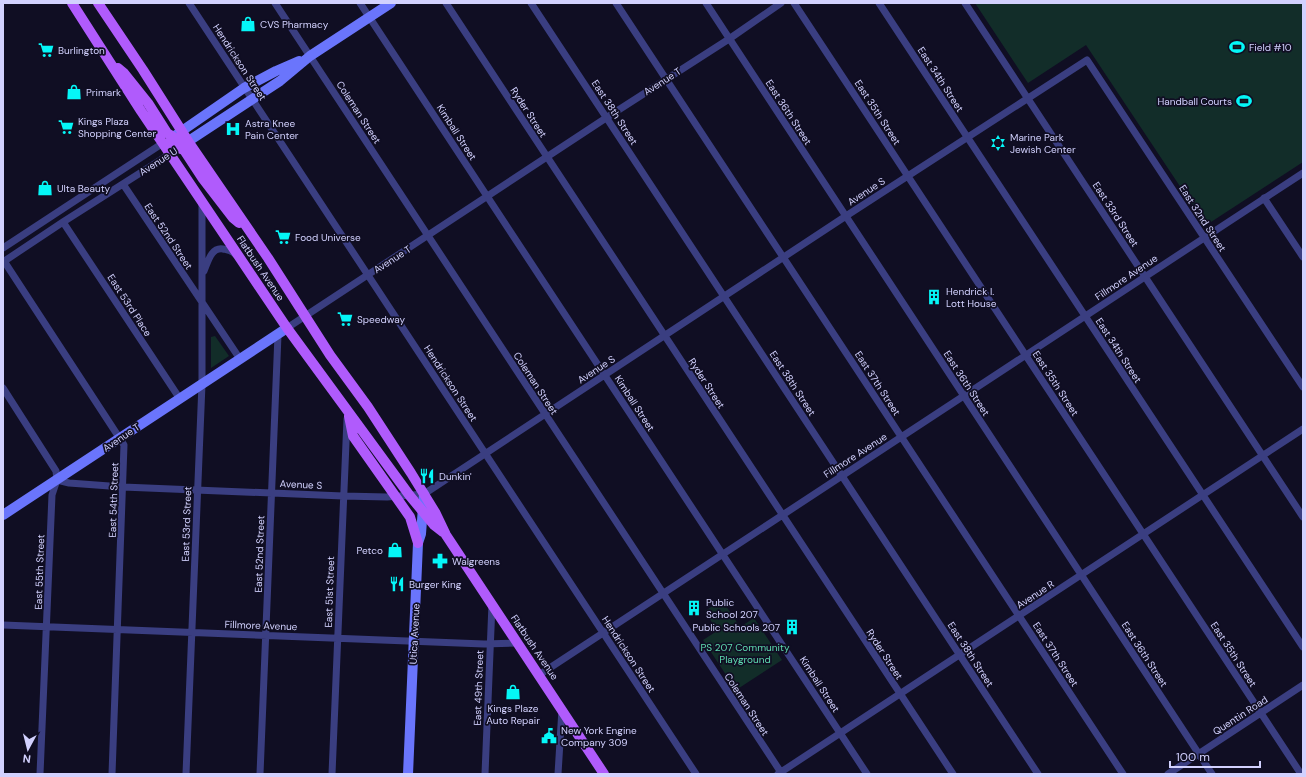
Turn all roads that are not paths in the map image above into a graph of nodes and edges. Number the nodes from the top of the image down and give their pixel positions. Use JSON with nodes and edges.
{"nodes":[{"id":1,"x":72,"y":3,"type":"edge"},
{"id":2,"x":98,"y":3,"type":"edge"},
{"id":3,"x":189,"y":3,"type":"edge"},
{"id":4,"x":275,"y":3,"type":"edge"},
{"id":5,"x":360,"y":3,"type":"edge"},
{"id":6,"x":390,"y":3,"type":"edge"},
{"id":7,"x":446,"y":3,"type":"edge"},
{"id":8,"x":531,"y":3,"type":"edge"},
{"id":9,"x":616,"y":3,"type":"edge"},
{"id":10,"x":706,"y":3,"type":"edge"},
{"id":11,"x":781,"y":3,"type":"edge"},
{"id":12,"x":794,"y":3,"type":"edge"},
{"id":13,"x":879,"y":3,"type":"edge"},
{"id":14,"x":965,"y":3,"type":"edge"},
{"id":15,"x":369,"y":17,"type":"junction"},
{"id":16,"x":729,"y":38,"type":"junction"},
{"id":17,"x":310,"y":56,"type":"junction"},
{"id":18,"x":108,"y":60,"type":"junction"},
{"id":19,"x":1087,"y":60,"type":"joint"},
{"id":20,"x":666,"y":79,"type":"junction"},
{"id":21,"x":244,"y":88,"type":"junction"},
{"id":22,"x":1028,"y":98,"type":"junction"},
{"id":23,"x":252,"y":99,"type":"junction"},
{"id":24,"x":606,"y":118,"type":"junction"},
{"id":25,"x":182,"y":131,"type":"junction"},
{"id":26,"x":172,"y":137,"type":"junction"},
{"id":27,"x":968,"y":138,"type":"junction"},
{"id":28,"x":188,"y":141,"type":"junction"},
{"id":29,"x":163,"y":143,"type":"junction"},
{"id":30,"x":179,"y":148,"type":"junction"},
{"id":31,"x":170,"y":154,"type":"junction"},
{"id":32,"x":547,"y":157,"type":"junction"},
{"id":33,"x":1303,"y":173,"type":"edge"},
{"id":34,"x":908,"y":176,"type":"junction"},
{"id":35,"x":122,"y":184,"type":"junction"},
{"id":36,"x":487,"y":196,"type":"junction"},
{"id":37,"x":1264,"y":198,"type":"junction"},
{"id":38,"x":202,"y":203,"type":"junction"},
{"id":39,"x":846,"y":216,"type":"junction"},
{"id":40,"x":63,"y":222,"type":"junction"},
{"id":41,"x":250,"y":232,"type":"junction"},
{"id":42,"x":427,"y":235,"type":"junction"},
{"id":43,"x":1204,"y":237,"type":"junction"},
{"id":44,"x":3,"y":248,"type":"edge"},
{"id":45,"x":1303,"y":257,"type":"edge"},
{"id":46,"x":784,"y":258,"type":"junction"},
{"id":47,"x":240,"y":259,"type":"junction"},
{"id":48,"x":4,"y":262,"type":"edge"},
{"id":49,"x":368,"y":274,"type":"junction"},
{"id":50,"x":203,"y":275,"type":"junction"},
{"id":51,"x":1145,"y":276,"type":"junction"},
{"id":52,"x":724,"y":297,"type":"junction"},
{"id":53,"x":202,"y":304,"type":"junction"},
{"id":54,"x":1085,"y":316,"type":"junction"},
{"id":55,"x":305,"y":317,"type":"junction"},
{"id":56,"x":287,"y":328,"type":"junction"},
{"id":57,"x":278,"y":335,"type":"junction"},
{"id":58,"x":664,"y":336,"type":"junction"},
{"id":59,"x":1025,"y":355,"type":"junction"},
{"id":60,"x":240,"y":359,"type":"junction"},
{"id":61,"x":605,"y":375,"type":"junction"},
{"id":62,"x":202,"y":384,"type":"junction"},
{"id":63,"x":1303,"y":387,"type":"edge"},
{"id":64,"x":3,"y":388,"type":"edge"},
{"id":65,"x":964,"y":396,"type":"junction"},
{"id":66,"x":180,"y":399,"type":"junction"},
{"id":67,"x":347,"y":411,"type":"junction"},
{"id":68,"x":545,"y":414,"type":"junction"},
{"id":69,"x":1303,"y":429,"type":"edge"},
{"id":70,"x":902,"y":436,"type":"junction"},
{"id":71,"x":120,"y":438,"type":"junction"},
{"id":72,"x":485,"y":454,"type":"junction"},
{"id":73,"x":1263,"y":455,"type":"junction"},
{"id":74,"x":842,"y":476,"type":"junction"},
{"id":75,"x":57,"y":480,"type":"junction"},
{"id":76,"x":123,"y":487,"type":"junction"},
{"id":77,"x":198,"y":489,"type":"junction"},
{"id":78,"x":272,"y":493,"type":"junction"},
{"id":79,"x":424,"y":494,"type":"junction"},
{"id":80,"x":1203,"y":495,"type":"junction"},
{"id":81,"x":343,"y":496,"type":"junction"},
{"id":82,"x":410,"y":496,"type":"junction"},
{"id":83,"x":396,"y":497,"type":"junction"},
{"id":84,"x":422,"y":512,"type":"junction"},
{"id":85,"x":3,"y":515,"type":"edge"},
{"id":86,"x":782,"y":515,"type":"junction"},
{"id":87,"x":1303,"y":517,"type":"edge"},
{"id":88,"x":1143,"y":534,"type":"junction"},
{"id":89,"x":446,"y":535,"type":"junction"},
{"id":90,"x":418,"y":543,"type":"junction"},
{"id":91,"x":722,"y":554,"type":"junction"},
{"id":92,"x":1082,"y":575,"type":"junction"},
{"id":93,"x":663,"y":593,"type":"junction"},
{"id":94,"x":492,"y":604,"type":"junction"},
{"id":95,"x":1019,"y":616,"type":"junction"},
{"id":96,"x":3,"y":625,"type":"edge"},
{"id":97,"x":46,"y":626,"type":"junction"},
{"id":98,"x":118,"y":629,"type":"junction"},
{"id":99,"x":192,"y":632,"type":"junction"},
{"id":100,"x":603,"y":633,"type":"junction"},
{"id":101,"x":266,"y":635,"type":"junction"},
{"id":102,"x":337,"y":638,"type":"junction"},
{"id":103,"x":414,"y":642,"type":"junction"},
{"id":104,"x":518,"y":643,"type":"junction"},
{"id":105,"x":490,"y":645,"type":"junction"},
{"id":106,"x":1303,"y":647,"type":"edge"},
{"id":107,"x":960,"y":655,"type":"junction"},
{"id":108,"x":539,"y":675,"type":"junction"},
{"id":109,"x":1303,"y":685,"type":"edge"},
{"id":110,"x":900,"y":694,"type":"junction"},
{"id":111,"x":562,"y":708,"type":"junction"},
{"id":112,"x":1261,"y":713,"type":"junction"},
{"id":113,"x":840,"y":733,"type":"junction"},
{"id":114,"x":1199,"y":754,"type":"junction"},
{"id":115,"x":780,"y":773,"type":"edge"},
{"id":116,"x":40,"y":774,"type":"edge"},
{"id":117,"x":112,"y":774,"type":"edge"},
{"id":118,"x":186,"y":774,"type":"edge"},
{"id":119,"x":260,"y":774,"type":"edge"},
{"id":120,"x":332,"y":774,"type":"edge"},
{"id":121,"x":408,"y":774,"type":"edge"},
{"id":122,"x":485,"y":774,"type":"edge"},
{"id":123,"x":558,"y":774,"type":"edge"},
{"id":124,"x":604,"y":774,"type":"edge"},
{"id":125,"x":696,"y":774,"type":"edge"},
{"id":126,"x":867,"y":774,"type":"edge"},
{"id":127,"x":953,"y":774,"type":"edge"},
{"id":128,"x":1038,"y":774,"type":"edge"},
{"id":129,"x":1123,"y":774,"type":"edge"},
{"id":130,"x":1168,"y":774,"type":"edge"},
{"id":131,"x":1212,"y":774,"type":"edge"},
{"id":132,"x":1301,"y":774,"type":"edge"}],
"edges":[{"from":1,"to":18,"type":"main road","name":"Flatbush Avenue"},
{"from":2,"to":25,"type":"main road","name":"Flatbush Avenue"},
{"from":3,"to":21,"type":"street","name":"Hendrickson Street"},
{"from":4,"to":17,"type":"street","name":"Coleman Street"},
{"from":5,"to":15,"type":"street","name":"Kimball Street"},
{"from":6,"to":15,"type":"main road","name":"Avenue U"},
{"from":7,"to":32,"type":"street","name":"Ryder Street"},
{"from":8,"to":24,"type":"street","name":"East 38th Street"},
{"from":9,"to":20,"type":"street","name":"East 37th Street"},
{"from":10,"to":16,"type":"street","name":"East 36th Street"},
{"from":11,"to":16,"type":"street","name":"Avenue T"},
{"from":12,"to":34,"type":"street","name":"East 35th Street"},
{"from":13,"to":27,"type":"street","name":"East 34th Street"},
{"from":14,"to":22,"type":"street","name":"East 33rd Street"},
{"from":15,"to":17,"type":"main road","name":"Avenue U"},
{"from":15,"to":36,"type":"street","name":"Kimball Street"},
{"from":16,"to":20,"type":"street","name":"Avenue T"},
{"from":16,"to":39,"type":"street","name":"East 36th Street"},
{"from":17,"to":21,"type":"main road","name":"Avenue U"},
{"from":17,"to":23,"type":"main road","name":"Avenue U"},
{"from":17,"to":42,"type":"street","name":"Coleman Street"},
{"from":18,"to":26,"type":"main road"},
{"from":18,"to":29,"type":"main road","name":"Flatbush Avenue"},
{"from":19,"to":22,"type":"street","name":"Avenue S"},
{"from":19,"to":43,"type":"street","name":"East 32nd Street"},
{"from":20,"to":24,"type":"street","name":"Avenue T"},
{"from":20,"to":46,"type":"street","name":"East 37th Street"},
{"from":21,"to":23,"type":"street","name":"Hendrickson Street"},
{"from":21,"to":25,"type":"main road","name":"Avenue U"},
{"from":22,"to":27,"type":"street","name":"Avenue S"},
{"from":22,"to":51,"type":"street","name":"East 33rd Street"},
{"from":23,"to":28,"type":"main road","name":"Avenue U"},
{"from":23,"to":49,"type":"street","name":"Hendrickson Street"},
{"from":24,"to":32,"type":"street","name":"Avenue T"},
{"from":24,"to":52,"type":"street","name":"East 38th Street"},
{"from":25,"to":26,"type":"main road","name":"Avenue U"},
{"from":25,"to":28,"type":"main road","name":"Flatbush Avenue"},
{"from":26,"to":28,"type":"main road"},
{"from":26,"to":29,"type":"main road","name":"Avenue U"},
{"from":27,"to":34,"type":"street","name":"Avenue S"},
{"from":27,"to":54,"type":"street","name":"East 34th Street"},
{"from":28,"to":30,"type":"main road","name":"Avenue U"},
{"from":28,"to":41,"type":"main road","name":"Flatbush Avenue"},
{"from":29,"to":30,"type":"main road"},
{"from":29,"to":31,"type":"main road","name":"Flatbush Avenue"},
{"from":29,"to":44,"type":"street","name":"Avenue U"},
{"from":30,"to":31,"type":"main road","name":"Avenue U"},
{"from":30,"to":41,"type":"main road"},
{"from":31,"to":35,"type":"street","name":"Avenue U"},
{"from":31,"to":38,"type":"main road","name":"Flatbush Avenue"},
{"from":32,"to":36,"type":"street","name":"Avenue T"},
{"from":32,"to":58,"type":"street","name":"Ryder Street"},
{"from":33,"to":37,"type":"street","name":"Fillmore Avenue"},
{"from":34,"to":39,"type":"street","name":"Avenue S"},
{"from":34,"to":59,"type":"street","name":"East 35th Street"},
{"from":35,"to":40,"type":"street","name":"Avenue U"},
{"from":35,"to":53,"type":"street","name":"East 52nd Street"},
{"from":36,"to":42,"type":"street","name":"Avenue T"},
{"from":36,"to":61,"type":"street","name":"Kimball Street"},
{"from":37,"to":43,"type":"street","name":"Fillmore Avenue"},
{"from":37,"to":45,"type":"street"},
{"from":38,"to":47,"type":"main road","name":"Flatbush Avenue"},
{"from":38,"to":50,"type":"street","name":"East 53rd Street"},
{"from":39,"to":46,"type":"street","name":"Avenue S"},
{"from":39,"to":65,"type":"street","name":"East 36th Street"},
{"from":40,"to":48,"type":"street","name":"Avenue U"},
{"from":40,"to":66,"type":"street","name":"East 53rd Place"},
{"from":41,"to":55,"type":"main road","name":"Flatbush Avenue"},
{"from":42,"to":49,"type":"street","name":"Avenue T"},
{"from":42,"to":68,"type":"street","name":"Coleman Street"},
{"from":43,"to":51,"type":"street","name":"Fillmore Avenue"},
{"from":43,"to":63,"type":"street","name":"East 32nd Street"},
{"from":46,"to":52,"type":"street","name":"Avenue S"},
{"from":46,"to":70,"type":"street","name":"East 37th Street"},
{"from":47,"to":50,"type":"street","name":"East 53rd Street"},
{"from":47,"to":56,"type":"main road","name":"Flatbush Avenue"},
{"from":48,"to":71,"type":"street","name":"East 54th Street"},
{"from":49,"to":55,"type":"street","name":"Avenue T"},
{"from":49,"to":72,"type":"street","name":"Hendrickson Street"},
{"from":50,"to":53,"type":"street","name":"East 53rd Street"},
{"from":51,"to":54,"type":"street","name":"Fillmore Avenue"},
{"from":51,"to":73,"type":"street","name":"East 33rd Street"},
{"from":52,"to":58,"type":"street","name":"Avenue S"},
{"from":52,"to":74,"type":"street","name":"East 38th Street"},
{"from":53,"to":60,"type":"street","name":"East 52nd Street"},
{"from":53,"to":62,"type":"street","name":"East 53rd Street"},
{"from":54,"to":59,"type":"street","name":"Fillmore Avenue"},
{"from":54,"to":80,"type":"street","name":"East 34th Street"},
{"from":55,"to":56,"type":"street","name":"Avenue T"},
{"from":55,"to":79,"type":"main road","name":"Flatbush Avenue"},
{"from":56,"to":57,"type":"main road","name":"Avenue T"},
{"from":56,"to":67,"type":"main road","name":"Flatbush Avenue"},
{"from":57,"to":60,"type":"main road","name":"Avenue T"},
{"from":57,"to":78,"type":"street","name":"East 52nd Street"},
{"from":58,"to":61,"type":"street","name":"Avenue S"},
{"from":58,"to":86,"type":"street","name":"Ryder Street"},
{"from":59,"to":65,"type":"street","name":"Fillmore Avenue"},
{"from":59,"to":88,"type":"street","name":"East 35th Street"},
{"from":60,"to":62,"type":"main road","name":"Avenue T"},
{"from":61,"to":68,"type":"street","name":"Avenue S"},
{"from":61,"to":91,"type":"street","name":"Kimball Street"},
{"from":62,"to":66,"type":"main road","name":"Avenue T"},
{"from":62,"to":77,"type":"street","name":"East 53rd Street"},
{"from":64,"to":75,"type":"street"},
{"from":65,"to":70,"type":"street","name":"Fillmore Avenue"},
{"from":65,"to":92,"type":"street","name":"East 36th Street"},
{"from":66,"to":71,"type":"main road","name":"Avenue T"},
{"from":67,"to":81,"type":"street","name":"East 51st Street"},
{"from":67,"to":82,"type":"main road","name":"Flatbush Avenue"},
{"from":67,"to":83,"type":"main road"},
{"from":68,"to":72,"type":"street","name":"Avenue S"},
{"from":68,"to":93,"type":"street","name":"Coleman Street"},
{"from":69,"to":73,"type":"street","name":"Avenue R"},
{"from":70,"to":74,"type":"street","name":"Fillmore Avenue"},
{"from":70,"to":95,"type":"street","name":"East 37th Street"},
{"from":71,"to":75,"type":"main road","name":"Avenue T"},
{"from":71,"to":76,"type":"street","name":"East 54th Street"},
{"from":72,"to":79,"type":"street","name":"Avenue S"},
{"from":72,"to":100,"type":"street","name":"Hendrickson Street"},
{"from":73,"to":80,"type":"street","name":"Avenue R"},
{"from":73,"to":87,"type":"street","name":"East 33rd Street"},
{"from":74,"to":86,"type":"street","name":"Fillmore Avenue"},
{"from":74,"to":107,"type":"street","name":"East 38th Street"},
{"from":75,"to":76,"type":"street","name":"Avenue S"},
{"from":75,"to":85,"type":"main road","name":"Avenue T"},
{"from":75,"to":97,"type":"street","name":"East 55th Street"},
{"from":76,"to":77,"type":"street","name":"Avenue S"},
{"from":76,"to":98,"type":"street","name":"East 54th Street"},
{"from":77,"to":78,"type":"street","name":"Avenue S"},
{"from":77,"to":99,"type":"street","name":"East 53rd Street"},
{"from":78,"to":81,"type":"street","name":"Avenue S"},
{"from":78,"to":101,"type":"street","name":"East 52nd Street"},
{"from":79,"to":82,"type":"street","name":"Avenue S"},
{"from":79,"to":84,"type":"main road","name":"Utica Avenue"},
{"from":79,"to":89,"type":"main road","name":"Flatbush Avenue"},
{"from":80,"to":88,"type":"street","name":"Avenue R"},
{"from":80,"to":106,"type":"street","name":"East 34th Street"},
{"from":81,"to":83,"type":"street","name":"Avenue S"},
{"from":81,"to":102,"type":"street","name":"East 51st Street"},
{"from":82,"to":83,"type":"street","name":"Avenue S"},
{"from":82,"to":84,"type":"main road","name":"Flatbush Avenue"},
{"from":83,"to":90,"type":"main road"},
{"from":84,"to":89,"type":"main road","name":"Flatbush Avenue"},
{"from":84,"to":90,"type":"main road","name":"Utica Avenue"},
{"from":86,"to":91,"type":"street","name":"Fillmore Avenue"},
{"from":86,"to":110,"type":"street","name":"Ryder Street"},
{"from":88,"to":92,"type":"street","name":"Avenue R"},
{"from":88,"to":112,"type":"street","name":"East 35th Street"},
{"from":89,"to":94,"type":"main road","name":"Flatbush Avenue"},
{"from":90,"to":103,"type":"main road","name":"Utica Avenue"},
{"from":91,"to":93,"type":"street","name":"Fillmore Avenue"},
{"from":91,"to":113,"type":"street","name":"Kimball Street"},
{"from":92,"to":95,"type":"street","name":"Avenue R"},
{"from":92,"to":114,"type":"street","name":"East 36th Street"},
{"from":93,"to":100,"type":"street","name":"Fillmore Avenue"},
{"from":93,"to":115,"type":"street","name":"Coleman Street"},
{"from":94,"to":104,"type":"main road","name":"Flatbush Avenue"},
{"from":94,"to":105,"type":"street","name":"East 49th Street"},
{"from":95,"to":107,"type":"street","name":"Avenue R"},
{"from":95,"to":129,"type":"street","name":"East 37th Street"},
{"from":96,"to":97,"type":"street","name":"Fillmore Avenue"},
{"from":97,"to":98,"type":"street","name":"Fillmore Avenue"},
{"from":97,"to":116,"type":"street","name":"East 55th Street"},
{"from":98,"to":99,"type":"street","name":"Fillmore Avenue"},
{"from":98,"to":117,"type":"street","name":"East 54th Street"},
{"from":99,"to":101,"type":"street","name":"Fillmore Avenue"},
{"from":99,"to":118,"type":"street","name":"East 53rd Street"},
{"from":100,"to":108,"type":"street","name":"Fillmore Avenue"},
{"from":100,"to":125,"type":"street","name":"Hendrickson Street"},
{"from":101,"to":102,"type":"street","name":"Fillmore Avenue"},
{"from":101,"to":119,"type":"street","name":"East 52nd Street"},
{"from":102,"to":103,"type":"street","name":"Fillmore Avenue"},
{"from":102,"to":120,"type":"street","name":"East 51st Street"},
{"from":103,"to":105,"type":"street","name":"Fillmore Avenue"},
{"from":103,"to":121,"type":"main road","name":"Utica Avenue"},
{"from":104,"to":105,"type":"street","name":"Fillmore Avenue"},
{"from":104,"to":108,"type":"main road","name":"Flatbush Avenue"},
{"from":105,"to":122,"type":"street","name":"East 49th Street"},
{"from":107,"to":110,"type":"street","name":"Avenue R"},
{"from":107,"to":128,"type":"street","name":"East 38th Street"},
{"from":108,"to":111,"type":"main road","name":"Flatbush Avenue"},
{"from":109,"to":112,"type":"street","name":"Quentin Road"},
{"from":110,"to":113,"type":"street","name":"Avenue R"},
{"from":110,"to":127,"type":"street","name":"Ryder Street"},
{"from":111,"to":123,"type":"street"},
{"from":111,"to":124,"type":"main road","name":"Flatbush Avenue"},
{"from":112,"to":114,"type":"street","name":"Quentin Road"},
{"from":112,"to":132,"type":"street","name":"East 35th Street"},
{"from":113,"to":115,"type":"street","name":"Avenue R"},
{"from":113,"to":126,"type":"street","name":"Kimball Street"},
{"from":114,"to":130,"type":"street","name":"Quentin Road"},
{"from":114,"to":131,"type":"street","name":"East 36th Street"}]}
